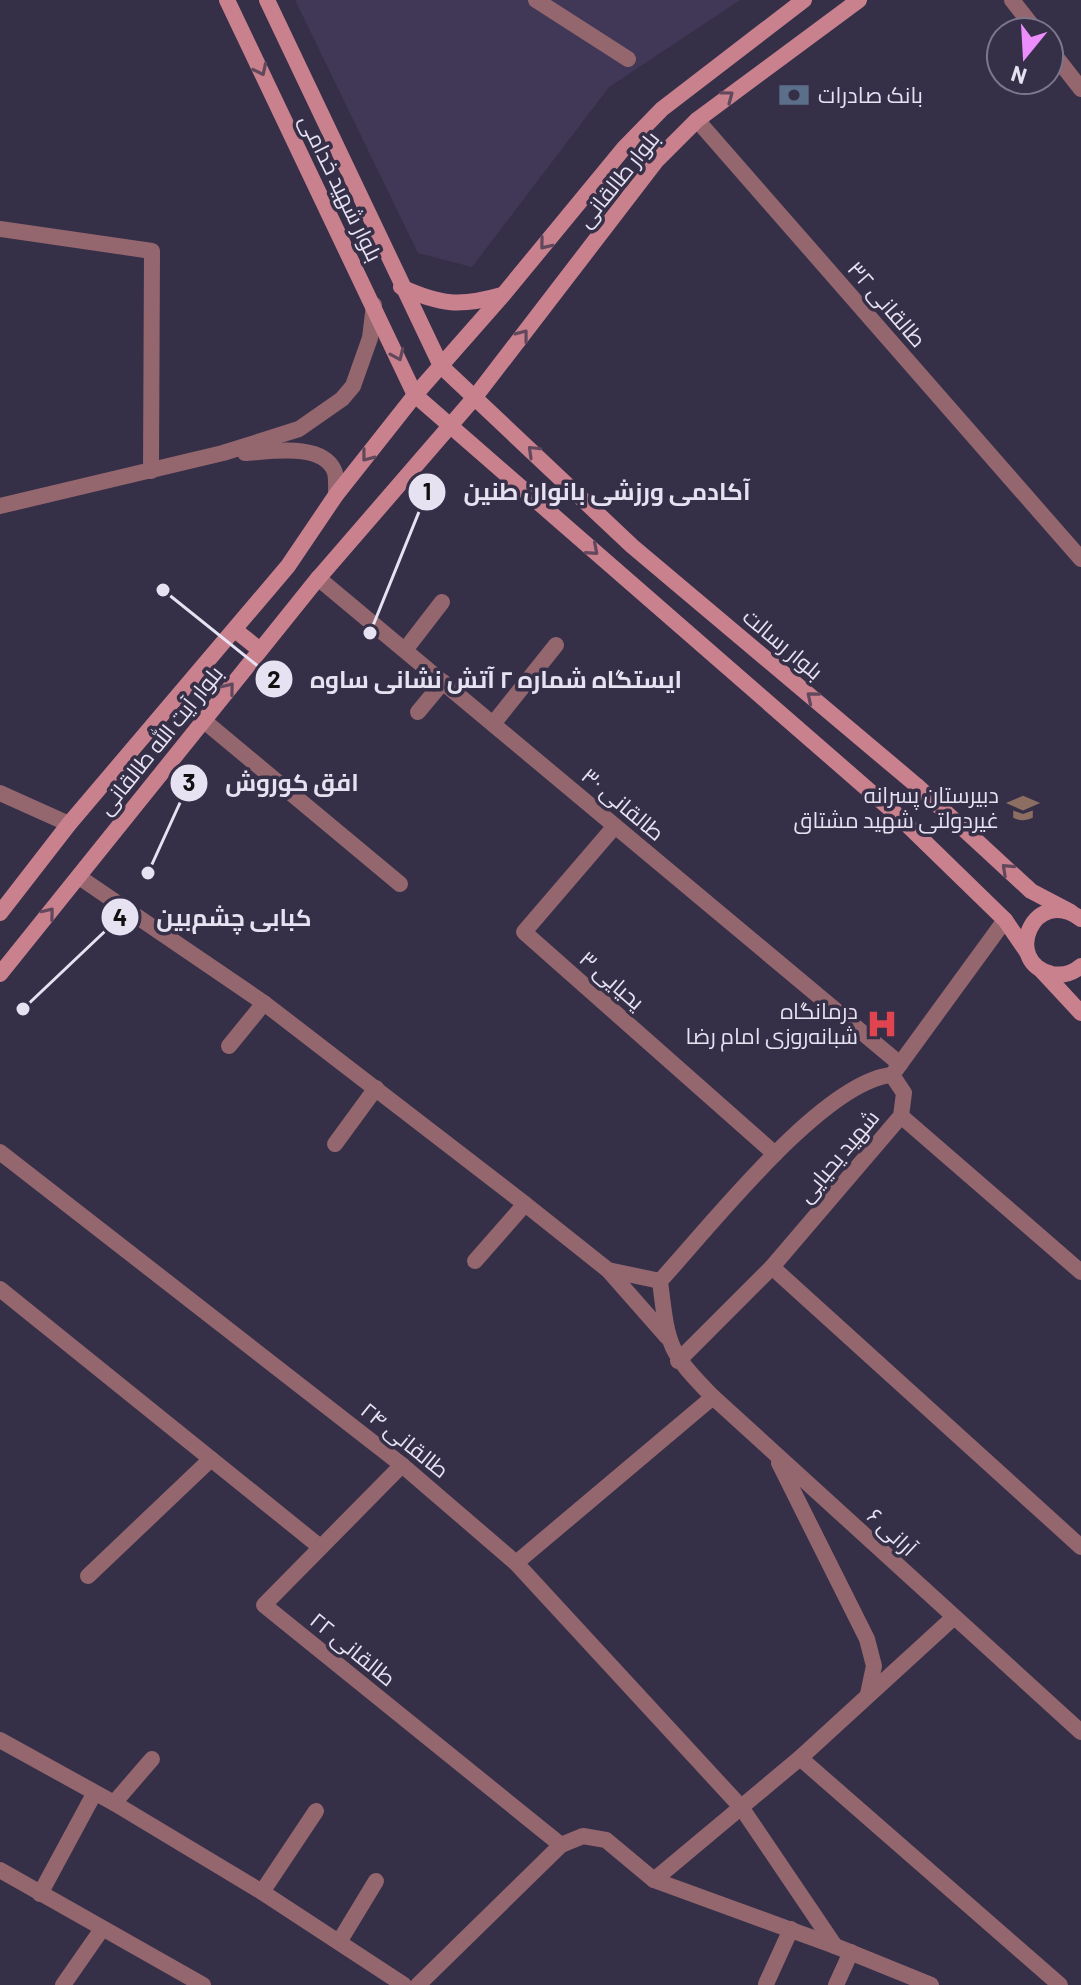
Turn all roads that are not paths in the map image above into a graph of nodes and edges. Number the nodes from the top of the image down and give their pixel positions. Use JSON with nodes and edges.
{"nodes":[{"id":1,"x":227,"y":0,"type":"edge"},
{"id":2,"x":267,"y":0,"type":"edge"},
{"id":3,"x":536,"y":0,"type":"edge"},
{"id":4,"x":804,"y":0,"type":"edge"},
{"id":5,"x":859,"y":0,"type":"edge"},
{"id":6,"x":1012,"y":0,"type":"edge"},
{"id":7,"x":1024,"y":16,"type":"edge"},
{"id":8,"x":628,"y":59,"type":"dead end"},
{"id":9,"x":1065,"y":68,"type":"edge"},
{"id":10,"x":1081,"y":89,"type":"edge"},
{"id":11,"x":697,"y":120,"type":"junction"},
{"id":12,"x":0,"y":229,"type":"edge"},
{"id":13,"x":401,"y":287,"type":"junction"},
{"id":14,"x":503,"y":295,"type":"junction"},
{"id":15,"x":374,"y":305,"type":"junction"},
{"id":16,"x":441,"y":366,"type":"junction"},
{"id":17,"x":415,"y":395,"type":"junction"},
{"id":18,"x":475,"y":397,"type":"junction"},
{"id":19,"x":449,"y":426,"type":"junction"},
{"id":20,"x":223,"y":453,"type":"junction"},
{"id":21,"x":151,"y":471,"type":"junction"},
{"id":22,"x":336,"y":495,"type":"junction"},
{"id":23,"x":0,"y":506,"type":"edge"},
{"id":24,"x":1081,"y":559,"type":"edge"},
{"id":25,"x":318,"y":578,"type":"junction"},
{"id":26,"x":442,"y":602,"type":"dead end"},
{"id":27,"x":235,"y":630,"type":"junction"},
{"id":28,"x":556,"y":645,"type":"dead end"},
{"id":29,"x":260,"y":650,"type":"junction"},
{"id":30,"x":405,"y":650,"type":"junction"},
{"id":31,"x":443,"y":682,"type":"junction"},
{"id":32,"x":418,"y":712,"type":"dead end"},
{"id":33,"x":203,"y":720,"type":"junction"},
{"id":34,"x":493,"y":724,"type":"junction"},
{"id":35,"x":0,"y":793,"type":"edge"},
{"id":36,"x":69,"y":824,"type":"junction"},
{"id":37,"x":615,"y":826,"type":"junction"},
{"id":38,"x":79,"y":877,"type":"junction"},
{"id":39,"x":400,"y":884,"type":"dead end"},
{"id":40,"x":0,"y":913,"type":"edge"},
{"id":41,"x":1078,"y":917,"type":"edge"},
{"id":42,"x":1005,"y":920,"type":"junction"},
{"id":43,"x":1027,"y":952,"type":"junction"},
{"id":44,"x":1081,"y":966,"type":"edge"},
{"id":45,"x":1041,"y":970,"type":"junction"},
{"id":46,"x":0,"y":974,"type":"edge"},
{"id":47,"x":264,"y":1003,"type":"junction"},
{"id":48,"x":1081,"y":1013,"type":"edge"},
{"id":49,"x":229,"y":1046,"type":"dead end"},
{"id":50,"x":896,"y":1070,"type":"junction"},
{"id":51,"x":376,"y":1088,"type":"junction"},
{"id":52,"x":901,"y":1116,"type":"junction"},
{"id":53,"x":335,"y":1144,"type":"dead end"},
{"id":54,"x":0,"y":1152,"type":"edge"},
{"id":55,"x":775,"y":1154,"type":"junction"},
{"id":56,"x":525,"y":1204,"type":"junction"},
{"id":57,"x":475,"y":1261,"type":"dead end"},
{"id":58,"x":772,"y":1267,"type":"junction"},
{"id":59,"x":608,"y":1270,"type":"junction"},
{"id":60,"x":1081,"y":1272,"type":"edge"},
{"id":61,"x":660,"y":1281,"type":"junction"},
{"id":62,"x":0,"y":1289,"type":"edge"},
{"id":63,"x":667,"y":1337,"type":"junction"},
{"id":64,"x":678,"y":1361,"type":"junction"},
{"id":65,"x":713,"y":1397,"type":"junction"},
{"id":66,"x":774,"y":1453,"type":"junction"},
{"id":67,"x":211,"y":1459,"type":"junction"},
{"id":68,"x":402,"y":1465,"type":"junction"},
{"id":69,"x":1075,"y":1541,"type":"edge"},
{"id":70,"x":319,"y":1546,"type":"junction"},
{"id":71,"x":516,"y":1563,"type":"junction"},
{"id":72,"x":88,"y":1576,"type":"dead end"},
{"id":73,"x":953,"y":1618,"type":"junction"},
{"id":74,"x":868,"y":1694,"type":"junction"},
{"id":75,"x":1081,"y":1732,"type":"edge"},
{"id":76,"x":0,"y":1740,"type":"edge"},
{"id":77,"x":800,"y":1758,"type":"junction"},
{"id":78,"x":152,"y":1759,"type":"dead end"},
{"id":79,"x":94,"y":1794,"type":"junction"},
{"id":80,"x":114,"y":1803,"type":"junction"},
{"id":81,"x":741,"y":1807,"type":"junction"},
{"id":82,"x":316,"y":1811,"type":"dead end"},
{"id":83,"x":561,"y":1845,"type":"junction"},
{"id":84,"x":0,"y":1870,"type":"edge"},
{"id":85,"x":654,"y":1880,"type":"junction"},
{"id":86,"x":376,"y":1881,"type":"dead end"},
{"id":87,"x":262,"y":1892,"type":"junction"},
{"id":88,"x":40,"y":1894,"type":"junction"},
{"id":89,"x":102,"y":1929,"type":"junction"},
{"id":90,"x":791,"y":1929,"type":"junction"},
{"id":91,"x":339,"y":1942,"type":"junction"},
{"id":92,"x":835,"y":1946,"type":"junction"},
{"id":93,"x":851,"y":1952,"type":"junction"},
{"id":94,"x":766,"y":1984,"type":"edge"},
{"id":95,"x":63,"y":1985,"type":"edge"},
{"id":96,"x":203,"y":1985,"type":"edge"},
{"id":97,"x":404,"y":1985,"type":"edge"},
{"id":98,"x":418,"y":1985,"type":"edge"},
{"id":99,"x":836,"y":1985,"type":"edge"},
{"id":100,"x":931,"y":1985,"type":"edge"},
{"id":101,"x":1060,"y":1985,"type":"edge"}],
"edges":[{"from":1,"to":15,"type":"main road","name":"بلوار شهید خدامی","one_way":true},
{"from":2,"to":13,"type":"main road","name":"بلوار شهید خدامی"},
{"from":3,"to":8,"type":"street"},
{"from":4,"to":14,"type":"main road","name":"بلوار طالقانی","one_way":true},
{"from":11,"to":5,"type":"main road","name":"بلوار طالقانی","one_way":true},
{"from":6,"to":7,"type":"street"},
{"from":9,"to":10,"type":"street"},
{"from":18,"to":11,"type":"main road","name":"بلوار طالقانی","one_way":true},
{"from":11,"to":24,"type":"street","name":"طالقانی ۳۲"},
{"from":12,"to":21,"type":"street"},
{"from":13,"to":14,"type":"main road"},
{"from":13,"to":16,"type":"main road","name":"بلوار شهید خدامی"},
{"from":14,"to":16,"type":"main road","name":"بلوار طالقانی"},
{"from":15,"to":17,"type":"main road","name":"بلوار شهید خدامی","one_way":true},
{"from":15,"to":20,"type":"street"},
{"from":16,"to":17,"type":"main road","name":"بلوار طالقانی"},
{"from":16,"to":18,"type":"main road","name":"بلوار رسالت"},
{"from":17,"to":19,"type":"main road"},
{"from":17,"to":22,"type":"main road","name":"بلوار آیت الله طالقانی","one_way":true},
{"from":18,"to":19,"type":"main road","name":"بلوار طالقانی"},
{"from":41,"to":18,"type":"main road","name":"بلوار رسالت","one_way":true},
{"from":19,"to":25,"type":"main road","name":"بلوار آیت الله طالقانی"},
{"from":19,"to":42,"type":"main road","one_way":true},
{"from":20,"to":21,"type":"street"},
{"from":20,"to":22,"type":"street"},
{"from":21,"to":23,"type":"street"},
{"from":22,"to":27,"type":"main road","name":"بلوار آیت الله طالقانی"},
{"from":25,"to":29,"type":"main road","name":"بلوار آیت الله طالقانی"},
{"from":25,"to":30,"type":"street","name":"طالقانی ۳۰"},
{"from":26,"to":30,"type":"street"},
{"from":27,"to":29,"type":"main road"},
{"from":27,"to":36,"type":"main road","name":"بلوار آیت الله طالقانی"},
{"from":28,"to":34,"type":"street"},
{"from":33,"to":29,"type":"main road","name":"بلوار آیت الله طالقانی","one_way":true},
{"from":30,"to":31,"type":"street","name":"طالقانی ۳۰"},
{"from":31,"to":32,"type":"street"},
{"from":31,"to":34,"type":"street","name":"طالقانی ۳۰"},
{"from":33,"to":38,"type":"main road","name":"بلوار آیت الله طالقانی"},
{"from":33,"to":39,"type":"street"},
{"from":34,"to":37,"type":"street","name":"طالقانی ۳۰"},
{"from":35,"to":36,"type":"street"},
{"from":36,"to":40,"type":"main road","name":"بلوار آیت الله طالقانی"},
{"from":37,"to":50,"type":"street","name":"طالقانی ۳۰"},
{"from":37,"to":55,"type":"street","name":"یحیایی ۳"},
{"from":46,"to":38,"type":"main road","name":"بلوار آیت الله طالقانی","one_way":true},
{"from":38,"to":47,"type":"street"},
{"from":41,"to":43,"type":"main road"},
{"from":42,"to":43,"type":"main road"},
{"from":42,"to":50,"type":"street"},
{"from":43,"to":45,"type":"main road"},
{"from":44,"to":45,"type":"main road"},
{"from":45,"to":48,"type":"main road"},
{"from":47,"to":49,"type":"street"},
{"from":47,"to":51,"type":"street"},
{"from":50,"to":52,"type":"street","name":"شهید یحیایی"},
{"from":50,"to":55,"type":"street"},
{"from":51,"to":53,"type":"street"},
{"from":51,"to":56,"type":"street"},
{"from":52,"to":58,"type":"street","name":"شهید یحیایی"},
{"from":52,"to":60,"type":"street"},
{"from":54,"to":68,"type":"street","name":"طالقانی ۲۴"},
{"from":55,"to":61,"type":"street"},
{"from":56,"to":57,"type":"street"},
{"from":56,"to":59,"type":"street"},
{"from":58,"to":64,"type":"street","name":"شهید یحیایی"},
{"from":58,"to":69,"type":"street"},
{"from":59,"to":61,"type":"street"},
{"from":59,"to":63,"type":"street"},
{"from":61,"to":63,"type":"street"},
{"from":62,"to":67,"type":"street"},
{"from":63,"to":64,"type":"street","name":"آرانی ۶"},
{"from":64,"to":65,"type":"street","name":"آرانی ۶"},
{"from":65,"to":66,"type":"street","name":"آرانی ۶"},
{"from":65,"to":71,"type":"street"},
{"from":66,"to":73,"type":"street","name":"آرانی ۶"},
{"from":66,"to":74,"type":"street"},
{"from":67,"to":70,"type":"street"},
{"from":67,"to":72,"type":"street"},
{"from":68,"to":70,"type":"street"},
{"from":68,"to":71,"type":"street","name":"طالقانی ۲۴"},
{"from":70,"to":83,"type":"street","name":"طالقانی ۲۲"},
{"from":71,"to":81,"type":"street","name":"طالقانی ۲۴"},
{"from":73,"to":74,"type":"street"},
{"from":73,"to":75,"type":"street","name":"آرانی ۶"},
{"from":74,"to":77,"type":"street"},
{"from":76,"to":79,"type":"street"},
{"from":77,"to":81,"type":"street"},
{"from":77,"to":101,"type":"street"},
{"from":78,"to":80,"type":"street"},
{"from":79,"to":80,"type":"street"},
{"from":79,"to":88,"type":"street"},
{"from":80,"to":87,"type":"street"},
{"from":81,"to":85,"type":"street"},
{"from":81,"to":92,"type":"street","name":"طالقانی ۲۴"},
{"from":82,"to":87,"type":"street"},
{"from":83,"to":85,"type":"street"},
{"from":83,"to":98,"type":"street"},
{"from":84,"to":88,"type":"street"},
{"from":85,"to":90,"type":"street"},
{"from":86,"to":91,"type":"street"},
{"from":87,"to":91,"type":"street"},
{"from":88,"to":89,"type":"street"},
{"from":89,"to":95,"type":"street"},
{"from":89,"to":96,"type":"street"},
{"from":90,"to":92,"type":"street"},
{"from":90,"to":94,"type":"street"},
{"from":91,"to":97,"type":"street"},
{"from":92,"to":93,"type":"street"},
{"from":93,"to":99,"type":"street"},
{"from":93,"to":100,"type":"street"}]}
